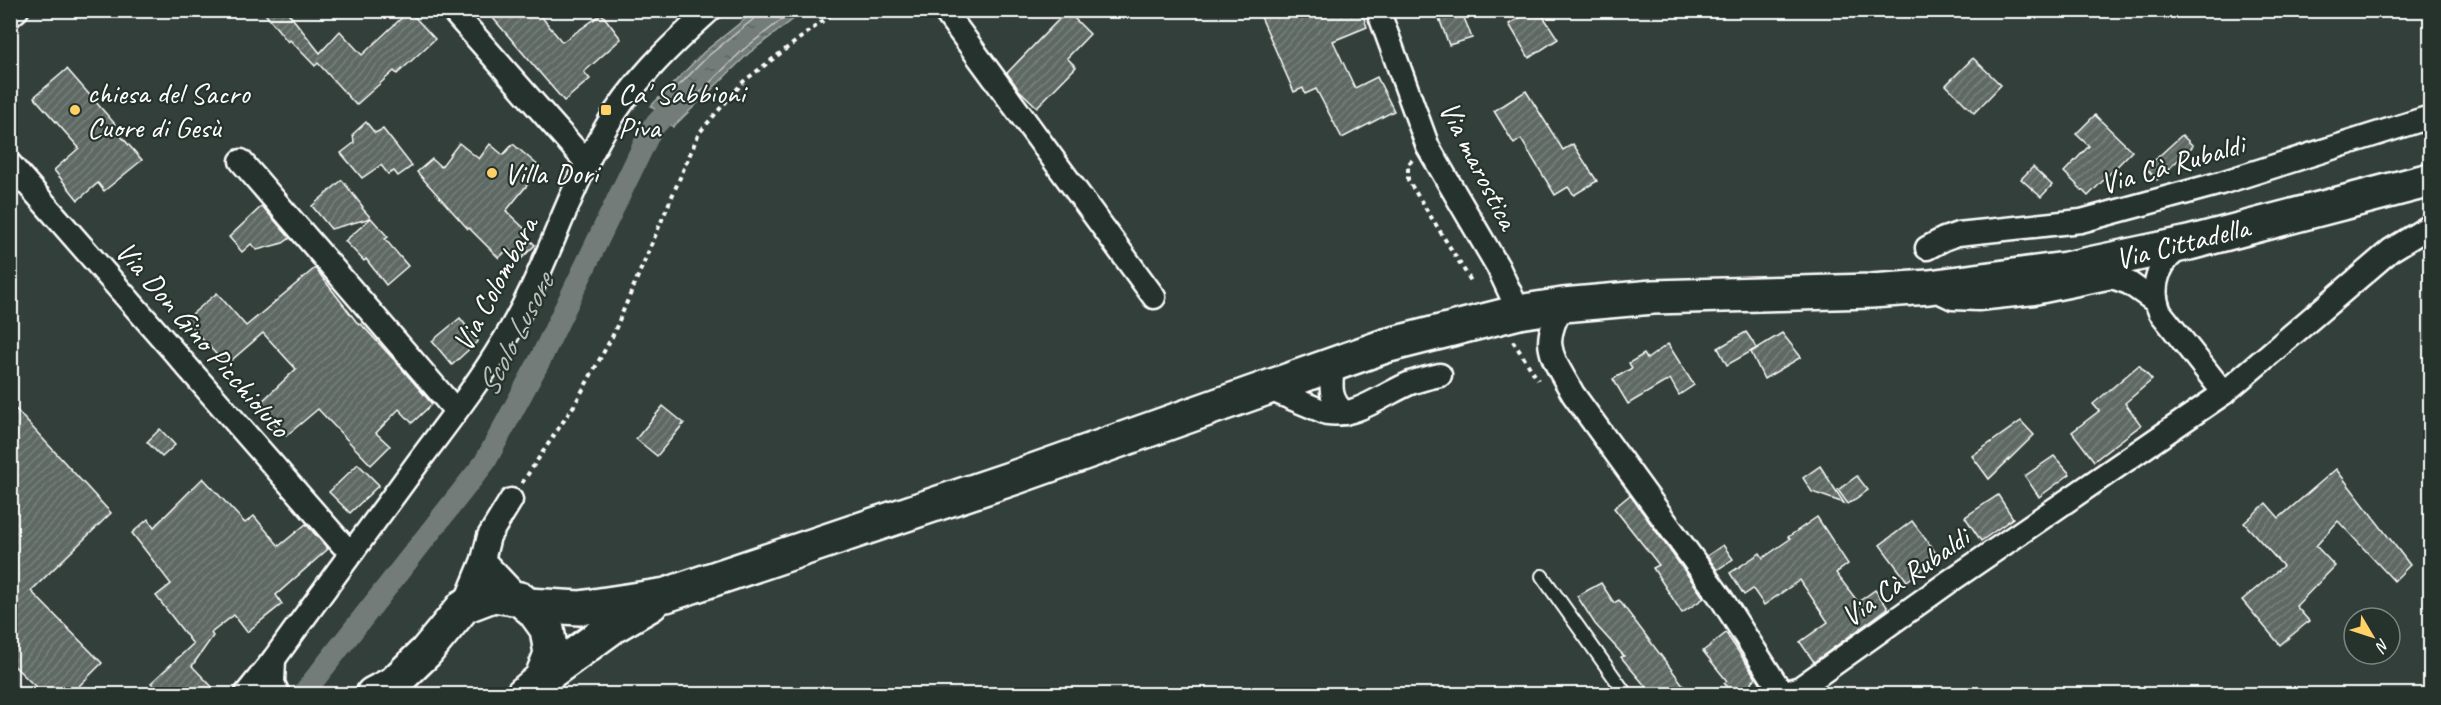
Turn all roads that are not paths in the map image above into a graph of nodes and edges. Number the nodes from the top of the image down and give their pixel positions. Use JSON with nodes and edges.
{"nodes":[{"id":1,"x":17,"y":10,"type":"edge"},
{"id":2,"x":452,"y":10,"type":"edge"},
{"id":3,"x":710,"y":10,"type":"edge"},
{"id":4,"x":944,"y":10,"type":"edge"},
{"id":5,"x":1377,"y":10,"type":"edge"},
{"id":6,"x":10,"y":16,"type":"edge"},
{"id":7,"x":2430,"y":117,"type":"edge"},
{"id":8,"x":241,"y":161,"type":"dead end"},
{"id":9,"x":587,"y":163,"type":"junction"},
{"id":10,"x":10,"y":164,"type":"edge"},
{"id":11,"x":2430,"y":180,"type":"edge"},
{"id":12,"x":2430,"y":226,"type":"edge"},
{"id":13,"x":2189,"y":243,"type":"junction"},
{"id":14,"x":1927,"y":248,"type":"dead end"},
{"id":15,"x":1929,"y":287,"type":"junction"},
{"id":16,"x":1154,"y":297,"type":"dead end"},
{"id":17,"x":2156,"y":302,"type":"junction"},
{"id":18,"x":1563,"y":305,"type":"junction"},
{"id":19,"x":1519,"y":312,"type":"junction"},
{"id":20,"x":1333,"y":364,"type":"junction"},
{"id":21,"x":1440,"y":375,"type":"dead end"},
{"id":22,"x":1267,"y":387,"type":"junction"},
{"id":23,"x":2224,"y":393,"type":"junction"},
{"id":24,"x":456,"y":411,"type":"junction"},
{"id":25,"x":1345,"y":413,"type":"junction"},
{"id":26,"x":511,"y":500,"type":"road end"},
{"id":27,"x":353,"y":551,"type":"junction"},
{"id":28,"x":483,"y":560,"type":"junction"},
{"id":29,"x":1542,"y":576,"type":"dead end"},
{"id":30,"x":666,"y":595,"type":"junction"},
{"id":31,"x":523,"y":602,"type":"junction"},
{"id":32,"x":464,"y":606,"type":"junction"},
{"id":33,"x":274,"y":659,"type":"junction"},
{"id":34,"x":532,"y":687,"type":"edge"},
{"id":35,"x":1791,"y":693,"type":"edge"},
{"id":36,"x":246,"y":694,"type":"edge"},
{"id":37,"x":278,"y":694,"type":"edge"},
{"id":38,"x":373,"y":694,"type":"edge"},
{"id":39,"x":1626,"y":694,"type":"edge"}],
"edges":[{"from":1,"to":6,"type":"street"},
{"from":2,"to":9,"type":"street"},
{"from":3,"to":9,"type":"street","name":"Via Colombara"},
{"from":4,"to":16,"type":"street"},
{"from":5,"to":19,"type":"street","name":"Via marostica"},
{"from":7,"to":14,"type":"street","name":"Via Cà Rubaldi"},
{"from":8,"to":24,"type":"street","name":"Via Colombara"},
{"from":9,"to":24,"type":"street","name":"Via Colombara"},
{"from":10,"to":27,"type":"street","name":"Via Don Gino Picchioluto"},
{"from":11,"to":13,"type":"main road","name":"Via Cittadella"},
{"from":12,"to":23,"type":"street","name":"Via Cà Rubaldi"},
{"from":13,"to":15,"type":"main road","name":"Via Cittadella"},
{"from":13,"to":17,"type":"street"},
{"from":15,"to":17,"type":"street"},
{"from":15,"to":18,"type":"main road","name":"Via Cittadella"},
{"from":17,"to":23,"type":"street"},
{"from":18,"to":19,"type":"main road","name":"Via Cittadella"},
{"from":18,"to":35,"type":"street","name":"Via Cà Rubaldi"},
{"from":19,"to":20,"type":"main road","name":"Via Cittadella"},
{"from":20,"to":22,"type":"main road","name":"Via Cittadella"},
{"from":20,"to":25,"type":"street"},
{"from":21,"to":25,"type":"street"},
{"from":22,"to":25,"type":"street"},
{"from":22,"to":30,"type":"main road","name":"Via Cittadella"},
{"from":23,"to":35,"type":"street","name":"Via Cà Rubaldi"},
{"from":24,"to":27,"type":"street","name":"Via Colombara"},
{"from":26,"to":28,"type":"street"},
{"from":27,"to":33,"type":"street","name":"Via Colombara"},
{"from":28,"to":31,"type":"street"},
{"from":28,"to":32,"type":"street"},
{"from":29,"to":39,"type":"lane"},
{"from":30,"to":31,"type":"main road"},
{"from":30,"to":34,"type":"main road"},
{"from":31,"to":32,"type":"main road"},
{"from":31,"to":34,"type":"main road"},
{"from":32,"to":38,"type":"main road"},
{"from":33,"to":36,"type":"street","name":"Via Colombara"},
{"from":33,"to":37,"type":"street"}]}
